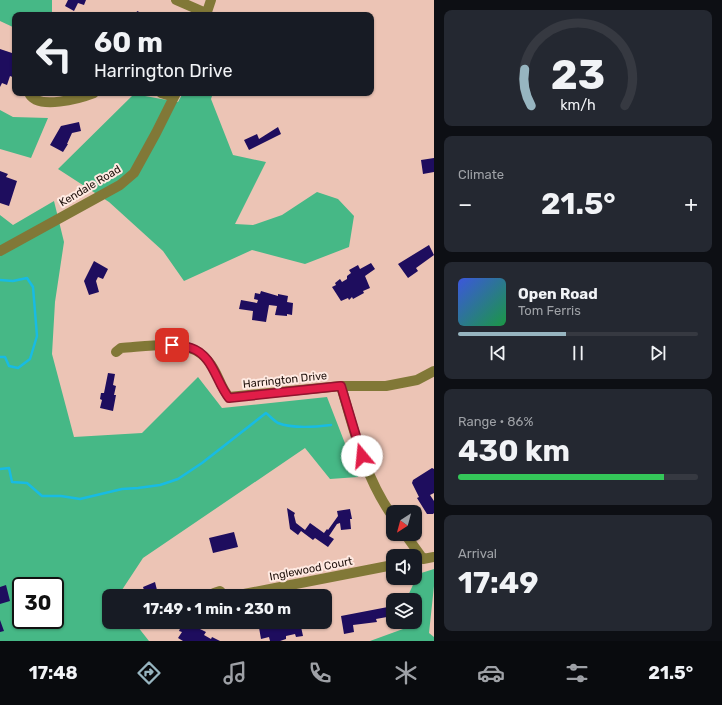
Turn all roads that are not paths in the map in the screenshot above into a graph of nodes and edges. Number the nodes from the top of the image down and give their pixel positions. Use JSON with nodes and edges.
{"nodes":[{"id":1,"x":176,"y":0,"type":"edge"},
{"id":2,"x":211,"y":0,"type":"edge"},
{"id":3,"x":202,"y":12,"type":"edge"},
{"id":4,"x":207,"y":12,"type":"edge"},
{"id":5,"x":30,"y":96,"type":"edge"},
{"id":6,"x":86,"y":96,"type":"edge"},
{"id":7,"x":174,"y":96,"type":"edge"},
{"id":8,"x":0,"y":251,"type":"edge"},
{"id":9,"x":116,"y":352,"type":"dead end"},
{"id":10,"x":434,"y":371,"type":"edge"},
{"id":11,"x":341,"y":386,"type":"junction"},
{"id":12,"x":386,"y":505,"type":"edge"},
{"id":13,"x":434,"y":557,"type":"edge"},
{"id":14,"x":422,"y":559,"type":"edge"},
{"id":15,"x":386,"y":566,"type":"edge"},
{"id":16,"x":270,"y":589,"type":"edge"}],
"edges":[{"from":1,"to":3,"type":"street"},
{"from":2,"to":4,"type":"street"},
{"from":5,"to":6,"type":"street"},
{"from":7,"to":8,"type":"street","name":"Kendale Road"},
{"from":9,"to":11,"type":"street","name":"Harrington Drive"},
{"from":10,"to":11,"type":"street","name":"Harrington Drive"},
{"from":11,"to":12,"type":"street"},
{"from":13,"to":14,"type":"street"},
{"from":15,"to":16,"type":"street","name":"Inglewood Court"}]}
